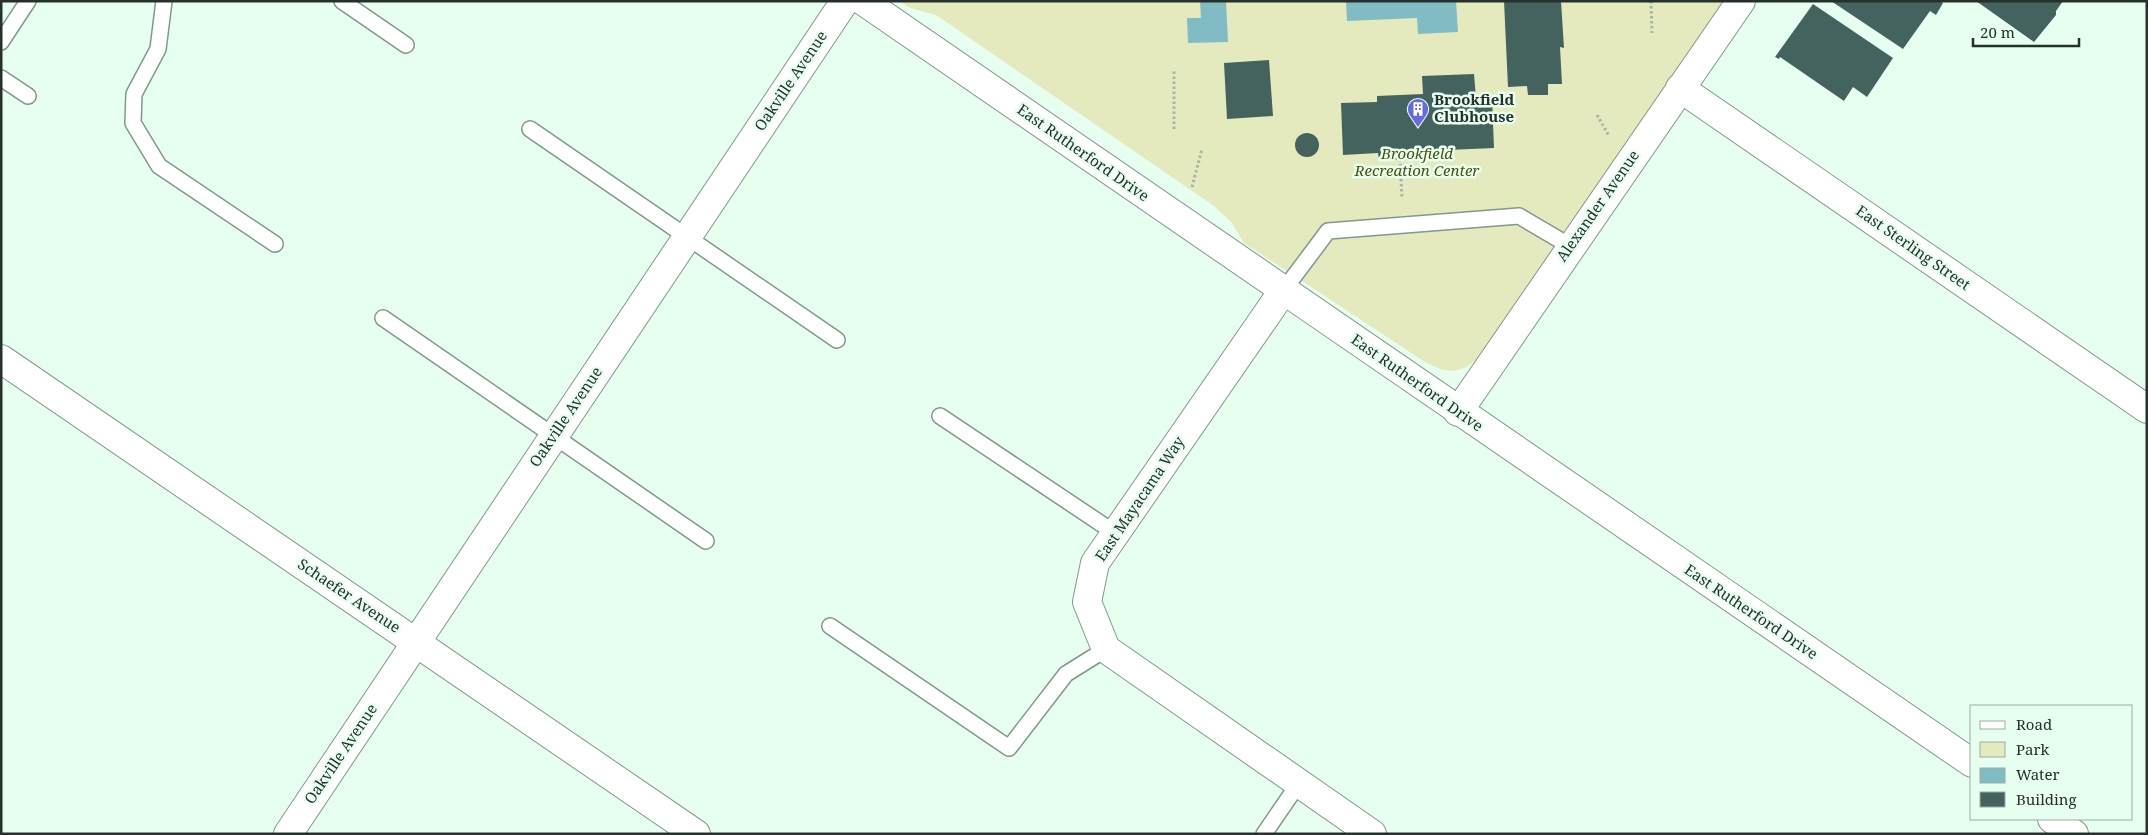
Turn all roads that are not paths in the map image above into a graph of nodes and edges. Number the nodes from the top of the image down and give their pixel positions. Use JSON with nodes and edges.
{"nodes":[{"id":1,"x":28,"y":1,"type":"edge"},
{"id":2,"x":164,"y":1,"type":"edge"},
{"id":3,"x":342,"y":1,"type":"edge"},
{"id":4,"x":845,"y":1,"type":"edge"},
{"id":5,"x":863,"y":1,"type":"edge"},
{"id":6,"x":1741,"y":1,"type":"edge"},
{"id":7,"x":1,"y":42,"type":"edge"},
{"id":8,"x":406,"y":45,"type":"dead end"},
{"id":9,"x":1,"y":78,"type":"edge"},
{"id":10,"x":1680,"y":88,"type":"junction"},
{"id":11,"x":28,"y":96,"type":"dead end"},
{"id":12,"x":530,"y":128,"type":"dead end"},
{"id":13,"x":686,"y":236,"type":"junction"},
{"id":14,"x":275,"y":244,"type":"dead end"},
{"id":15,"x":1570,"y":246,"type":"junction"},
{"id":16,"x":1283,"y":291,"type":"junction"},
{"id":17,"x":383,"y":318,"type":"dead end"},
{"id":18,"x":837,"y":340,"type":"dead end"},
{"id":19,"x":1,"y":359,"type":"edge"},
{"id":20,"x":2147,"y":409,"type":"edge"},
{"id":21,"x":1458,"y":412,"type":"junction"},
{"id":22,"x":940,"y":416,"type":"dead end"},
{"id":23,"x":553,"y":436,"type":"junction"},
{"id":24,"x":1115,"y":533,"type":"junction"},
{"id":25,"x":706,"y":541,"type":"dead end"},
{"id":26,"x":830,"y":626,"type":"dead end"},
{"id":27,"x":416,"y":642,"type":"junction"},
{"id":28,"x":1106,"y":649,"type":"junction"},
{"id":29,"x":1970,"y":763,"type":"edge"},
{"id":30,"x":1299,"y":783,"type":"junction"},
{"id":31,"x":2053,"y":820,"type":"edge"},
{"id":32,"x":288,"y":834,"type":"edge"},
{"id":33,"x":696,"y":834,"type":"edge"},
{"id":34,"x":1264,"y":834,"type":"edge"},
{"id":35,"x":1372,"y":834,"type":"edge"},
{"id":36,"x":2074,"y":834,"type":"edge"}],
"edges":[{"from":1,"to":7,"type":"lane"},
{"from":2,"to":14,"type":"lane"},
{"from":3,"to":8,"type":"lane"},
{"from":4,"to":13,"type":"street","name":"Oakville Avenue"},
{"from":5,"to":16,"type":"street","name":"East Rutherford Drive"},
{"from":6,"to":10,"type":"street","name":"Alexander Avenue"},
{"from":9,"to":11,"type":"lane"},
{"from":10,"to":15,"type":"street","name":"Alexander Avenue"},
{"from":10,"to":20,"type":"street","name":"East Sterling Street"},
{"from":12,"to":13,"type":"lane"},
{"from":13,"to":18,"type":"lane"},
{"from":13,"to":23,"type":"street","name":"Oakville Avenue"},
{"from":15,"to":16,"type":"lane"},
{"from":15,"to":21,"type":"street","name":"Alexander Avenue"},
{"from":16,"to":21,"type":"street","name":"East Rutherford Drive"},
{"from":16,"to":24,"type":"street","name":"East Mayacama Way"},
{"from":17,"to":23,"type":"lane"},
{"from":19,"to":27,"type":"street","name":"Schaefer Avenue"},
{"from":21,"to":29,"type":"street","name":"East Rutherford Drive"},
{"from":22,"to":24,"type":"lane"},
{"from":23,"to":25,"type":"lane"},
{"from":23,"to":27,"type":"street","name":"Oakville Avenue"},
{"from":24,"to":28,"type":"street","name":"East Mayacama Way"},
{"from":26,"to":28,"type":"lane"},
{"from":27,"to":32,"type":"street","name":"Oakville Avenue"},
{"from":27,"to":33,"type":"street","name":"Schaefer Avenue"},
{"from":28,"to":30,"type":"street"},
{"from":30,"to":34,"type":"lane"},
{"from":30,"to":35,"type":"street"},
{"from":31,"to":36,"type":"street"}]}
